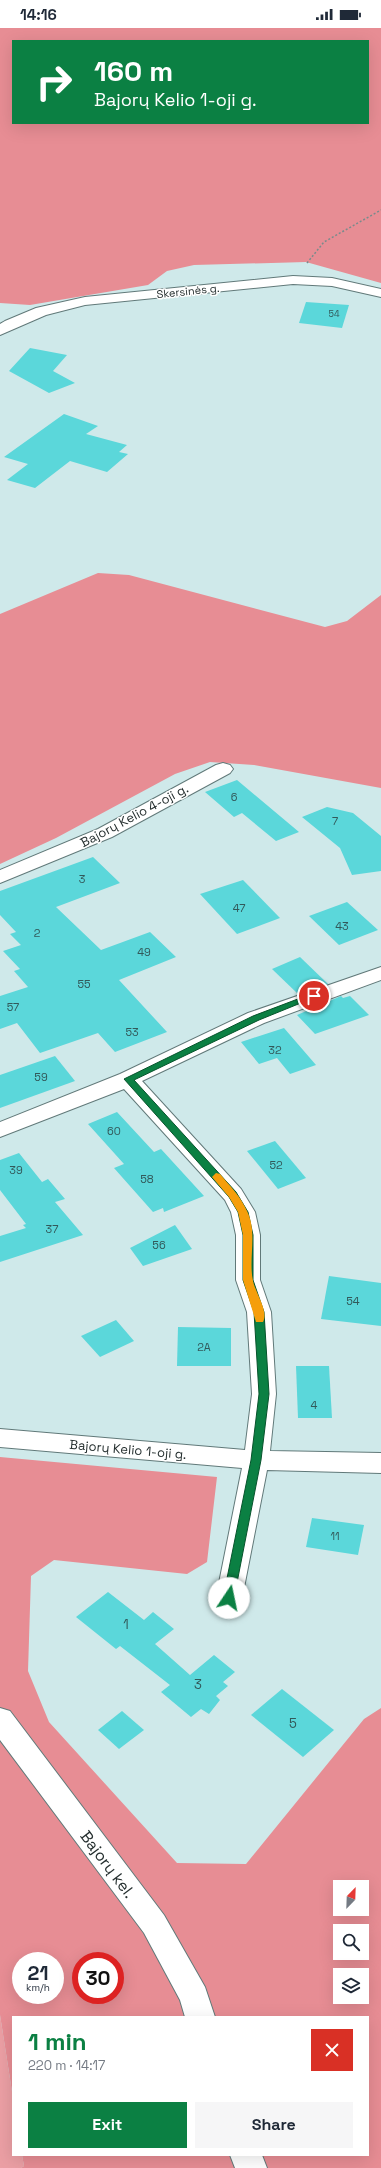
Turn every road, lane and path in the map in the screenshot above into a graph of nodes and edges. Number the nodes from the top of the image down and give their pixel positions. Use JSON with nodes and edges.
{"nodes":[{"id":1,"x":381,"y":210,"type":"edge"},
{"id":2,"x":293,"y":280,"type":"junction"},
{"id":3,"x":381,"y":293,"type":"edge"},
{"id":4,"x":0,"y":330,"type":"edge"},
{"id":5,"x":223,"y":769,"type":"dead end"},
{"id":6,"x":0,"y":877,"type":"edge"},
{"id":7,"x":381,"y":973,"type":"edge"},
{"id":8,"x":128,"y":1079,"type":"junction"},
{"id":9,"x":0,"y":1130,"type":"edge"},
{"id":10,"x":0,"y":1438,"type":"edge"},
{"id":11,"x":256,"y":1460,"type":"junction"},
{"id":12,"x":381,"y":1463,"type":"edge"},
{"id":13,"x":229,"y":1598,"type":"dead end"},
{"id":14,"x":0,"y":1719,"type":"edge"},
{"id":15,"x":200,"y":2016,"type":"edge"},
{"id":16,"x":246,"y":2156,"type":"edge"},
{"id":17,"x":251,"y":2168,"type":"edge"}],
"edges":[{"from":1,"to":2,"type":"path"},
{"from":2,"to":3,"type":"street","name":"Skersinės g."},
{"from":2,"to":4,"type":"street","name":"Skersinės g."},
{"from":5,"to":6,"type":"street","name":"Bajorų Kelio 4-oji g."},
{"from":7,"to":8,"type":"street"},
{"from":8,"to":9,"type":"street"},
{"from":8,"to":11,"type":"street"},
{"from":10,"to":11,"type":"street","name":"Bajorų Kelio 1-oji g."},
{"from":11,"to":12,"type":"street","name":"Bajorų Kelio 1-oji g."},
{"from":11,"to":13,"type":"street"},
{"from":14,"to":15,"type":"street","name":"Bajorų kel."},
{"from":16,"to":17,"type":"street"}]}
